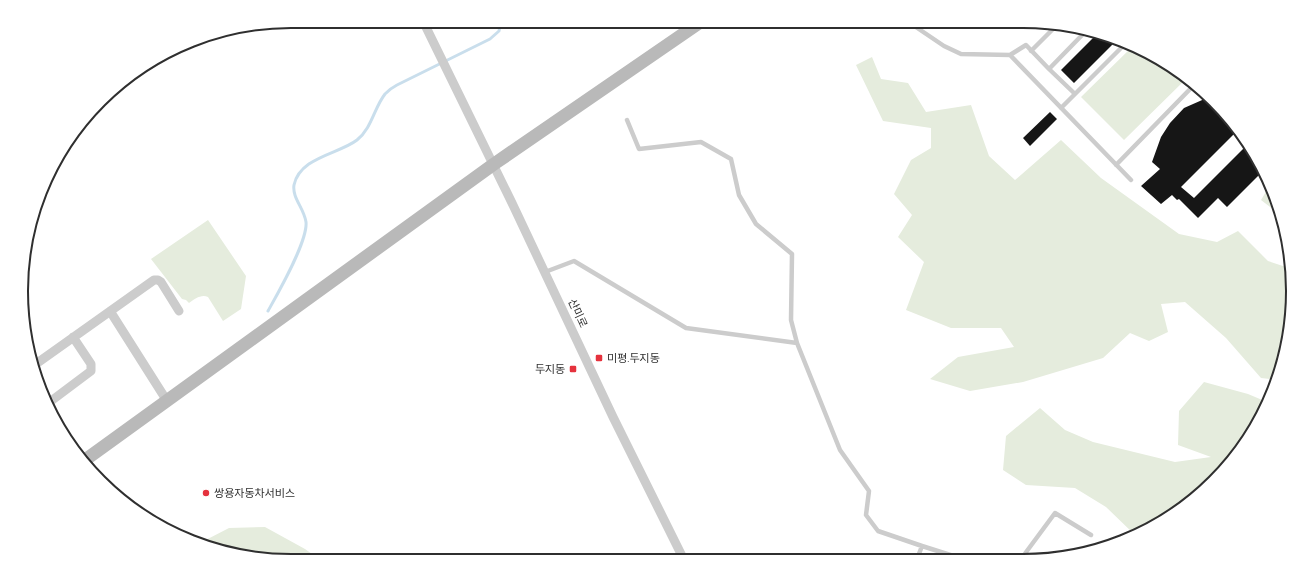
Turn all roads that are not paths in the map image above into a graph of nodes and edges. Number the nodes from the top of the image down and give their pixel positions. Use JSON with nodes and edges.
{"nodes":[{"id":1,"x":426,"y":28,"type":"edge"},
{"id":2,"x":692,"y":28,"type":"edge"},
{"id":3,"x":917,"y":28,"type":"edge"},
{"id":4,"x":1052,"y":30,"type":"edge"},
{"id":5,"x":1083,"y":35,"type":"edge"},
{"id":6,"x":1122,"y":47,"type":"edge"},
{"id":7,"x":1031,"y":51,"type":"junction"},
{"id":8,"x":1010,"y":55,"type":"junction"},
{"id":9,"x":1049,"y":69,"type":"junction"},
{"id":10,"x":1191,"y":88,"type":"edge"},
{"id":11,"x":1074,"y":93,"type":"junction"},
{"id":12,"x":1061,"y":108,"type":"junction"},
{"id":13,"x":628,"y":120,"type":"dead end"},
{"id":14,"x":494,"y":164,"type":"junction"},
{"id":15,"x":1116,"y":165,"type":"junction"},
{"id":16,"x":1131,"y":180,"type":"dead end"},
{"id":17,"x":545,"y":272,"type":"junction"},
{"id":18,"x":179,"y":310,"type":"dead end"},
{"id":19,"x":110,"y":311,"type":"junction"},
{"id":20,"x":73,"y":336,"type":"junction"},
{"id":21,"x":797,"y":343,"type":"junction"},
{"id":22,"x":38,"y":362,"type":"edge"},
{"id":23,"x":52,"y":400,"type":"edge"},
{"id":24,"x":167,"y":401,"type":"junction"},
{"id":25,"x":88,"y":458,"type":"edge"},
{"id":26,"x":1091,"y":535,"type":"dead end"},
{"id":27,"x":922,"y":546,"type":"junction"},
{"id":28,"x":681,"y":554,"type":"edge"},
{"id":29,"x":919,"y":554,"type":"edge"},
{"id":30,"x":947,"y":554,"type":"edge"},
{"id":31,"x":1025,"y":554,"type":"edge"}],
"edges":[{"from":1,"to":14,"type":"street","name":"산미로"},
{"from":2,"to":14,"type":"street"},
{"from":3,"to":8,"type":"lane"},
{"from":4,"to":7,"type":"lane"},
{"from":5,"to":9,"type":"lane"},
{"from":6,"to":11,"type":"lane"},
{"from":7,"to":8,"type":"lane"},
{"from":7,"to":9,"type":"lane"},
{"from":8,"to":12,"type":"lane"},
{"from":9,"to":11,"type":"lane"},
{"from":10,"to":15,"type":"lane"},
{"from":11,"to":12,"type":"lane"},
{"from":12,"to":15,"type":"lane"},
{"from":13,"to":21,"type":"lane"},
{"from":14,"to":17,"type":"street","name":"산미로"},
{"from":14,"to":24,"type":"street"},
{"from":15,"to":16,"type":"lane"},
{"from":17,"to":21,"type":"lane"},
{"from":17,"to":28,"type":"street","name":"산미로"},
{"from":18,"to":19,"type":"street"},
{"from":19,"to":20,"type":"street"},
{"from":19,"to":24,"type":"street"},
{"from":20,"to":22,"type":"street"},
{"from":20,"to":23,"type":"street"},
{"from":21,"to":27,"type":"lane"},
{"from":24,"to":25,"type":"street"},
{"from":26,"to":31,"type":"lane"},
{"from":27,"to":29,"type":"lane"},
{"from":27,"to":30,"type":"lane"}]}
